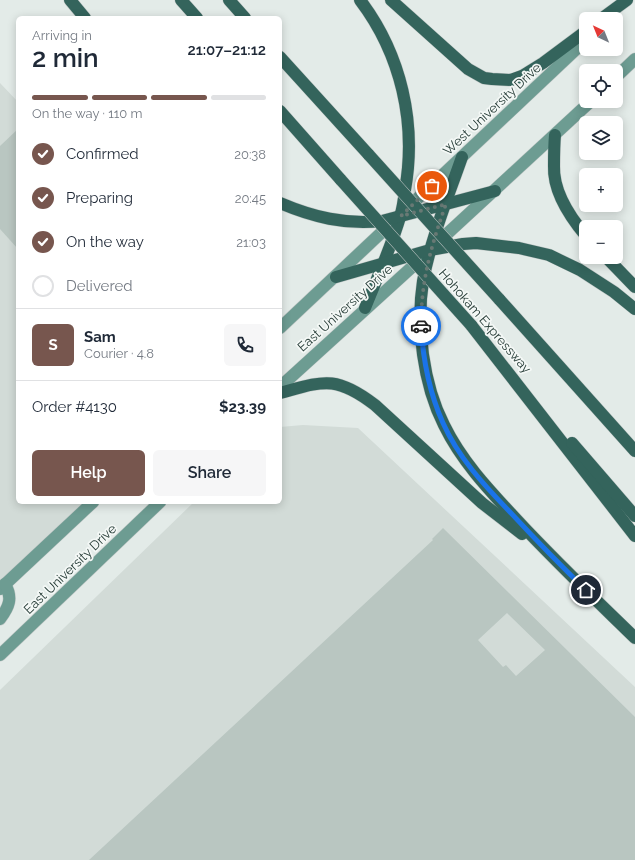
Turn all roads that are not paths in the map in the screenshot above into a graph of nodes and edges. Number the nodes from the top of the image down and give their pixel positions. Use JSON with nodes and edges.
{"nodes":[{"id":1,"x":70,"y":0,"type":"edge"},
{"id":2,"x":181,"y":0,"type":"edge"},
{"id":3,"x":228,"y":0,"type":"edge"},
{"id":4,"x":360,"y":0,"type":"edge"},
{"id":5,"x":391,"y":0,"type":"edge"},
{"id":6,"x":627,"y":0,"type":"edge"},
{"id":7,"x":611,"y":12,"type":"edge"},
{"id":8,"x":615,"y":12,"type":"edge"},
{"id":9,"x":83,"y":16,"type":"edge"},
{"id":10,"x":195,"y":16,"type":"edge"},
{"id":11,"x":243,"y":16,"type":"edge"},
{"id":12,"x":579,"y":36,"type":"edge"},
{"id":13,"x":579,"y":47,"type":"edge"},
{"id":14,"x":282,"y":59,"type":"edge"},
{"id":15,"x":635,"y":59,"type":"edge"},
{"id":16,"x":623,"y":70,"type":"edge"},
{"id":17,"x":584,"y":108,"type":"edge"},
{"id":18,"x":282,"y":113,"type":"edge"},
{"id":19,"x":555,"y":135,"type":"junction"},
{"id":20,"x":462,"y":157,"type":"junction"},
{"id":21,"x":495,"y":191,"type":"junction"},
{"id":22,"x":282,"y":204,"type":"edge"},
{"id":23,"x":446,"y":204,"type":"junction"},
{"id":24,"x":401,"y":216,"type":"junction"},
{"id":25,"x":579,"y":226,"type":"edge"},
{"id":26,"x":430,"y":250,"type":"junction"},
{"id":27,"x":383,"y":264,"type":"junction"},
{"id":28,"x":613,"y":264,"type":"edge"},
{"id":29,"x":336,"y":277,"type":"junction"},
{"id":30,"x":635,"y":287,"type":"edge"},
{"id":31,"x":365,"y":308,"type":"junction"},
{"id":32,"x":635,"y":309,"type":"edge"},
{"id":33,"x":471,"y":325,"type":"junction"},
{"id":34,"x":282,"y":326,"type":"edge"},
{"id":35,"x":282,"y":385,"type":"edge"},
{"id":36,"x":282,"y":393,"type":"edge"},
{"id":37,"x":635,"y":450,"type":"edge"},
{"id":38,"x":91,"y":504,"type":"edge"},
{"id":39,"x":158,"y":504,"type":"edge"},
{"id":40,"x":635,"y":516,"type":"edge"},
{"id":41,"x":635,"y":536,"type":"edge"},
{"id":42,"x":550,"y":555,"type":"junction"},
{"id":43,"x":3,"y":587,"type":"edge"},
{"id":44,"x":0,"y":619,"type":"edge"},
{"id":45,"x":635,"y":638,"type":"edge"},
{"id":46,"x":0,"y":655,"type":"edge"}],
"edges":[{"from":1,"to":9,"type":"highway"},
{"from":2,"to":10,"type":"highway"},
{"from":3,"to":11,"type":"highway"},
{"from":4,"to":24,"type":"highway"},
{"from":5,"to":12,"type":"highway"},
{"from":6,"to":7,"type":"highway"},
{"from":6,"to":8,"type":"main road"},
{"from":13,"to":20,"type":"main road","name":"West University Drive"},
{"from":14,"to":37,"type":"highway","name":"Hohokam Expressway","bridge":true},
{"from":15,"to":16,"type":"main road"},
{"from":17,"to":19,"type":"main road"},
{"from":18,"to":33,"type":"highway","name":"Hohokam Expressway","bridge":true},
{"from":19,"to":21,"type":"main road"},
{"from":19,"to":25,"type":"highway"},
{"from":20,"to":23,"type":"highway"},
{"from":20,"to":24,"type":"main road","name":"West University Drive"},
{"from":21,"to":23,"type":"highway"},
{"from":21,"to":26,"type":"main road"},
{"from":22,"to":24,"type":"highway"},
{"from":23,"to":24,"type":"highway"},
{"from":23,"to":26,"type":"highway"},
{"from":24,"to":27,"type":"highway"},
{"from":24,"to":29,"type":"main road"},
{"from":26,"to":27,"type":"highway"},
{"from":26,"to":31,"type":"main road","name":"East University Drive"},
{"from":26,"to":32,"type":"highway"},
{"from":26,"to":42,"type":"highway"},
{"from":27,"to":29,"type":"highway"},
{"from":27,"to":31,"type":"highway"},
{"from":28,"to":30,"type":"highway"},
{"from":29,"to":34,"type":"main road"},
{"from":31,"to":35,"type":"main road","name":"East University Drive"},
{"from":33,"to":40,"type":"highway","name":"Hohokam Expressway"},
{"from":33,"to":41,"type":"highway"},
{"from":36,"to":42,"type":"highway"},
{"from":38,"to":43,"type":"main road"},
{"from":39,"to":46,"type":"main road","name":"East University Drive"},
{"from":42,"to":45,"type":"highway"},
{"from":43,"to":44,"type":"main road"}]}
